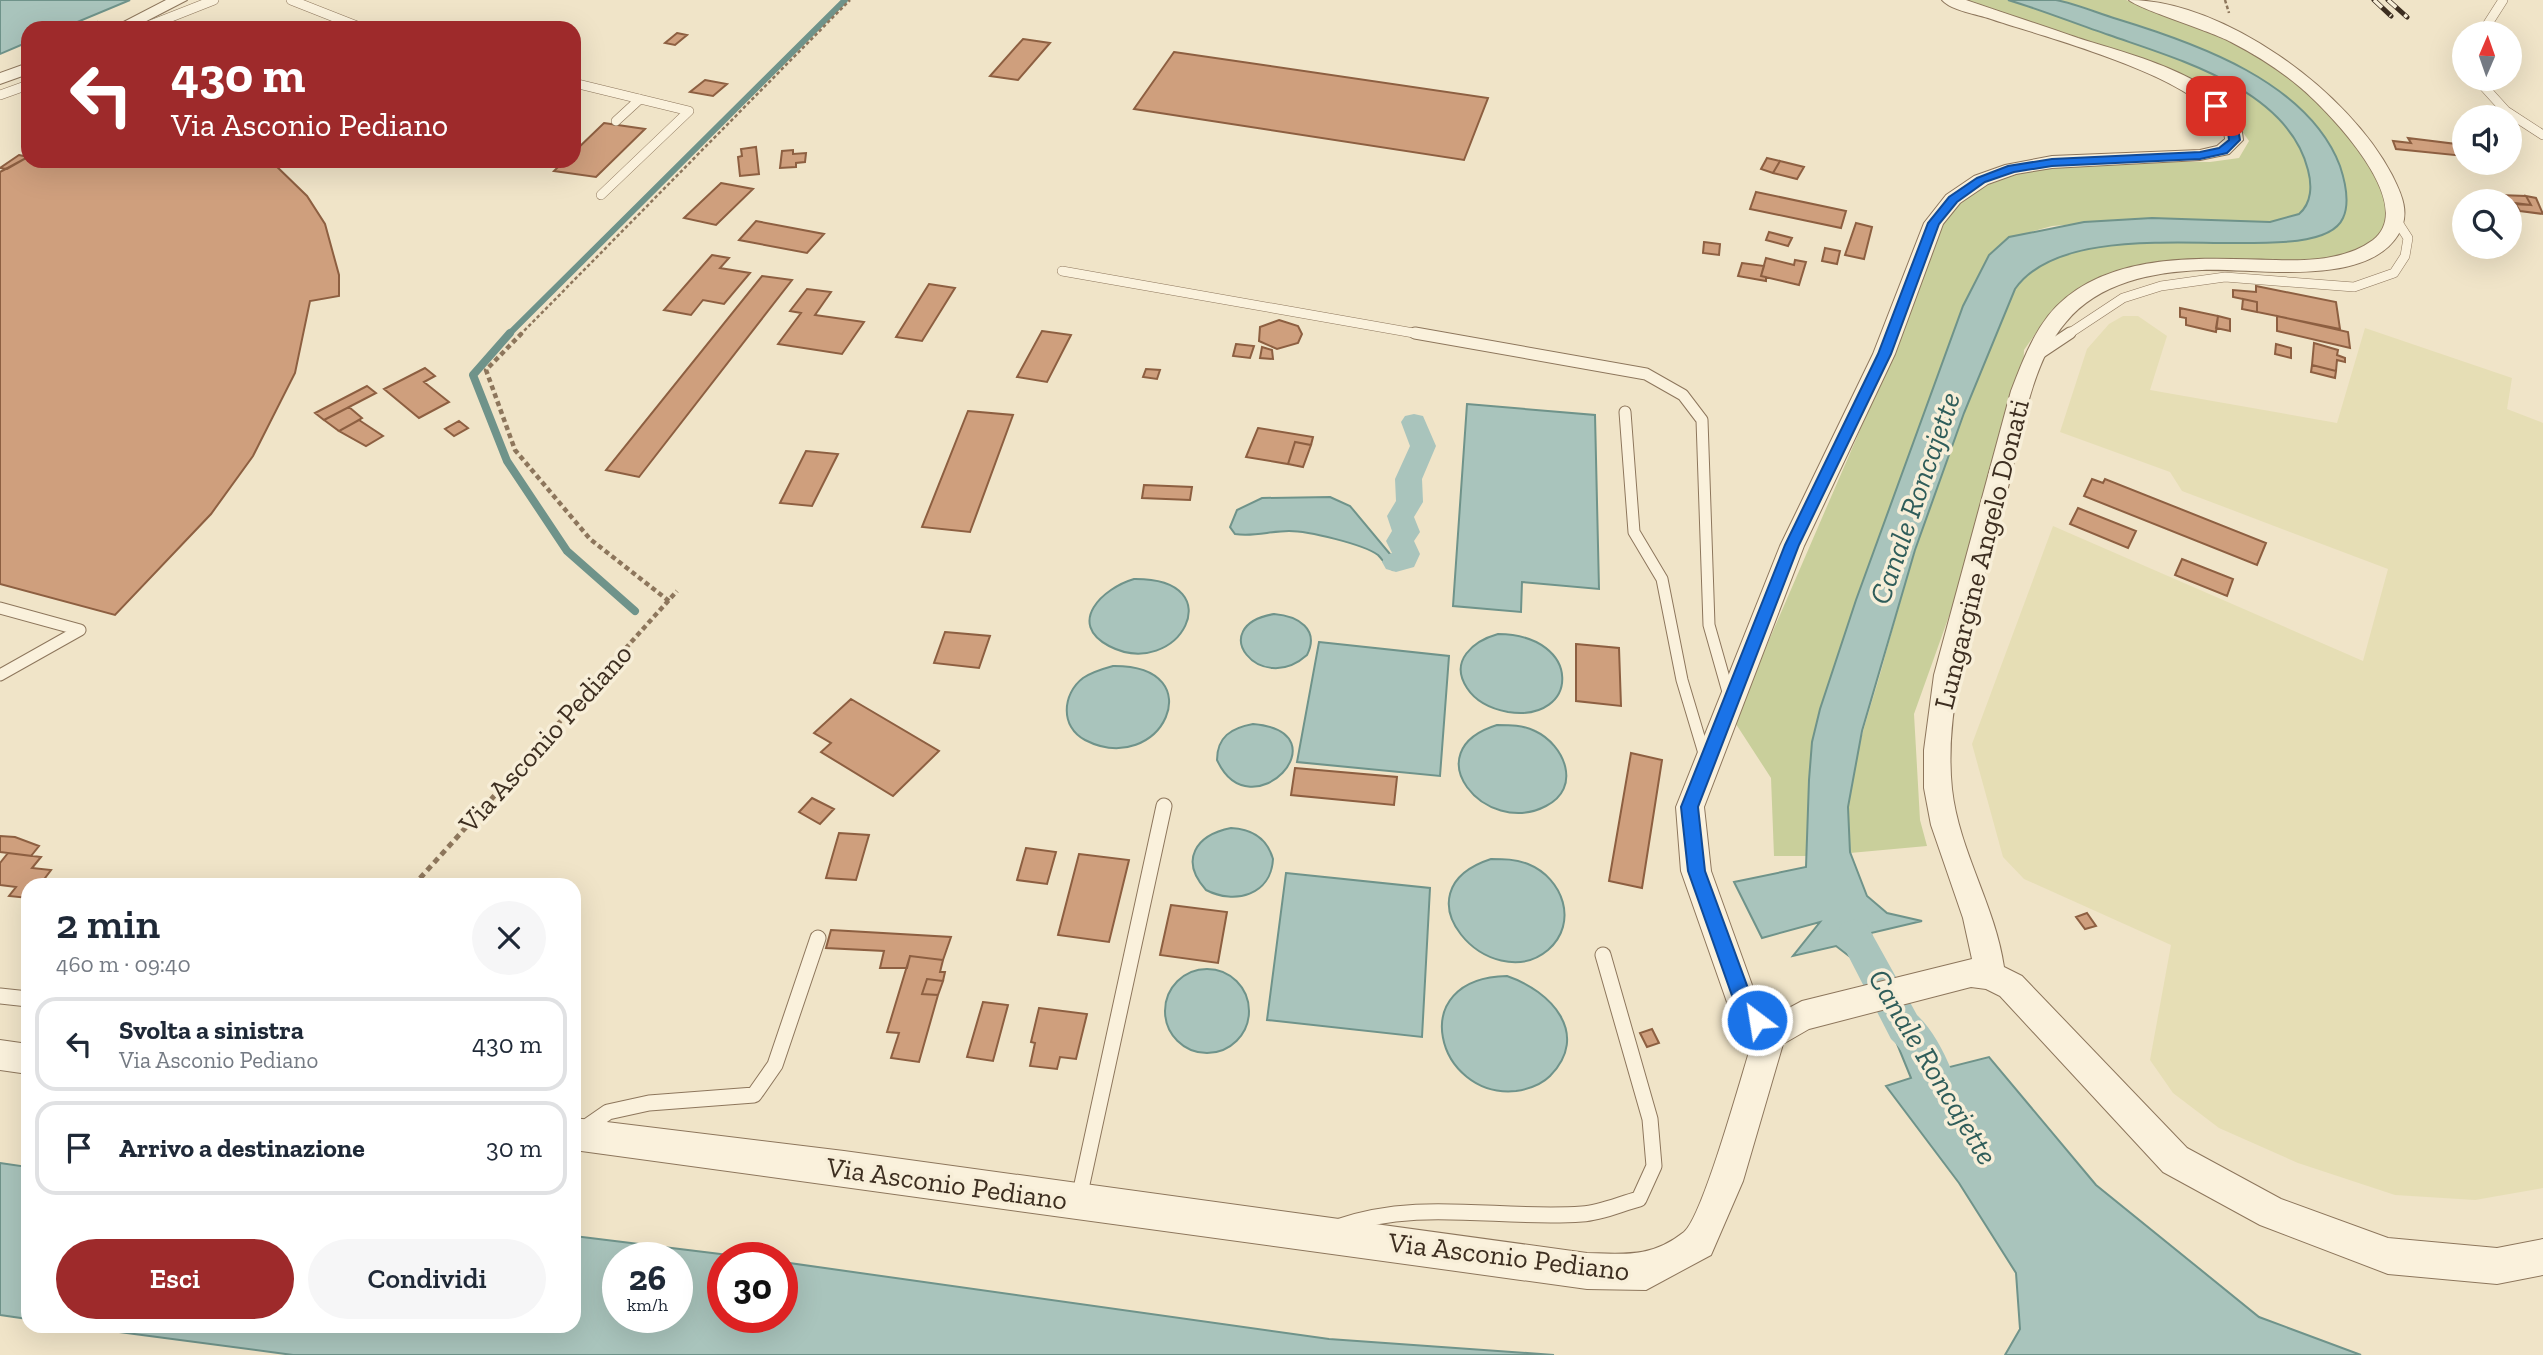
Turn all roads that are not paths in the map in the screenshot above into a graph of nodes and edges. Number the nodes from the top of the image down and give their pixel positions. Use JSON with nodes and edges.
{"nodes":[{"id":1,"x":179,"y":0,"type":"edge"},
{"id":2,"x":214,"y":0,"type":"edge"},
{"id":3,"x":291,"y":0,"type":"edge"},
{"id":4,"x":1950,"y":0,"type":"edge"},
{"id":5,"x":2137,"y":0,"type":"edge"},
{"id":6,"x":2503,"y":0,"type":"edge"},
{"id":7,"x":135,"y":21,"type":"edge"},
{"id":8,"x":160,"y":21,"type":"edge"},
{"id":9,"x":344,"y":21,"type":"edge"},
{"id":10,"x":2490,"y":21,"type":"edge"},
{"id":11,"x":21,"y":75,"type":"edge"},
{"id":12,"x":21,"y":78,"type":"edge"},
{"id":13,"x":0,"y":79,"type":"edge"},
{"id":14,"x":581,"y":85,"type":"edge"},
{"id":15,"x":2485,"y":91,"type":"edge"},
{"id":16,"x":0,"y":95,"type":"edge"},
{"id":17,"x":640,"y":99,"type":"junction"},
{"id":18,"x":616,"y":121,"type":"dead end"},
{"id":19,"x":2543,"y":135,"type":"edge"},
{"id":20,"x":601,"y":195,"type":"dead end"},
{"id":21,"x":2397,"y":220,"type":"junction"},
{"id":22,"x":1062,"y":271,"type":"dead end"},
{"id":23,"x":2036,"y":355,"type":"junction"},
{"id":24,"x":1625,"y":412,"type":"dead end"},
{"id":25,"x":0,"y":608,"type":"edge"},
{"id":26,"x":0,"y":676,"type":"edge"},
{"id":27,"x":1731,"y":702,"type":"junction"},
{"id":28,"x":1707,"y":763,"type":"junction"},
{"id":29,"x":1164,"y":806,"type":"dead end"},
{"id":30,"x":818,"y":938,"type":"dead end"},
{"id":31,"x":1603,"y":955,"type":"dead end"},
{"id":32,"x":1990,"y":975,"type":"junction"},
{"id":33,"x":0,"y":996,"type":"edge"},
{"id":34,"x":1883,"y":996,"type":"joint"},
{"id":35,"x":21,"y":998,"type":"edge"},
{"id":36,"x":1770,"y":1035,"type":"junction"},
{"id":37,"x":0,"y":1055,"type":"edge"},
{"id":38,"x":21,"y":1058,"type":"edge"},
{"id":39,"x":581,"y":1130,"type":"edge"},
{"id":40,"x":581,"y":1135,"type":"edge"},
{"id":41,"x":1078,"y":1202,"type":"junction"},
{"id":42,"x":1324,"y":1233,"type":"junction"},
{"id":43,"x":2543,"y":1257,"type":"edge"}],
"edges":[{"from":1,"to":7,"type":"street"},
{"from":2,"to":8,"type":"lane"},
{"from":3,"to":9,"type":"lane"},
{"from":4,"to":27,"type":"street"},
{"from":5,"to":21,"type":"street"},
{"from":6,"to":10,"type":"lane"},
{"from":11,"to":13,"type":"street"},
{"from":12,"to":16,"type":"lane"},
{"from":14,"to":17,"type":"lane"},
{"from":15,"to":19,"type":"lane"},
{"from":17,"to":18,"type":"lane"},
{"from":17,"to":20,"type":"lane"},
{"from":21,"to":23,"type":"street"},
{"from":21,"to":23,"type":"lane"},
{"from":22,"to":27,"type":"lane"},
{"from":23,"to":32,"type":"street","name":"Lungargine Angelo Donati"},
{"from":24,"to":28,"type":"lane"},
{"from":25,"to":26,"type":"lane"},
{"from":27,"to":28,"type":"street"},
{"from":28,"to":36,"type":"street"},
{"from":29,"to":41,"type":"lane"},
{"from":30,"to":39,"type":"lane"},
{"from":31,"to":42,"type":"lane"},
{"from":32,"to":34,"type":"street"},
{"from":32,"to":43,"type":"street"},
{"from":33,"to":35,"type":"lane"},
{"from":34,"to":36,"type":"street"},
{"from":36,"to":42,"type":"street","name":"Via Asconio Pediano"},
{"from":37,"to":38,"type":"street"},
{"from":40,"to":41,"type":"street","name":"Via Asconio Pediano"},
{"from":41,"to":42,"type":"street","name":"Via Asconio Pediano"}]}
